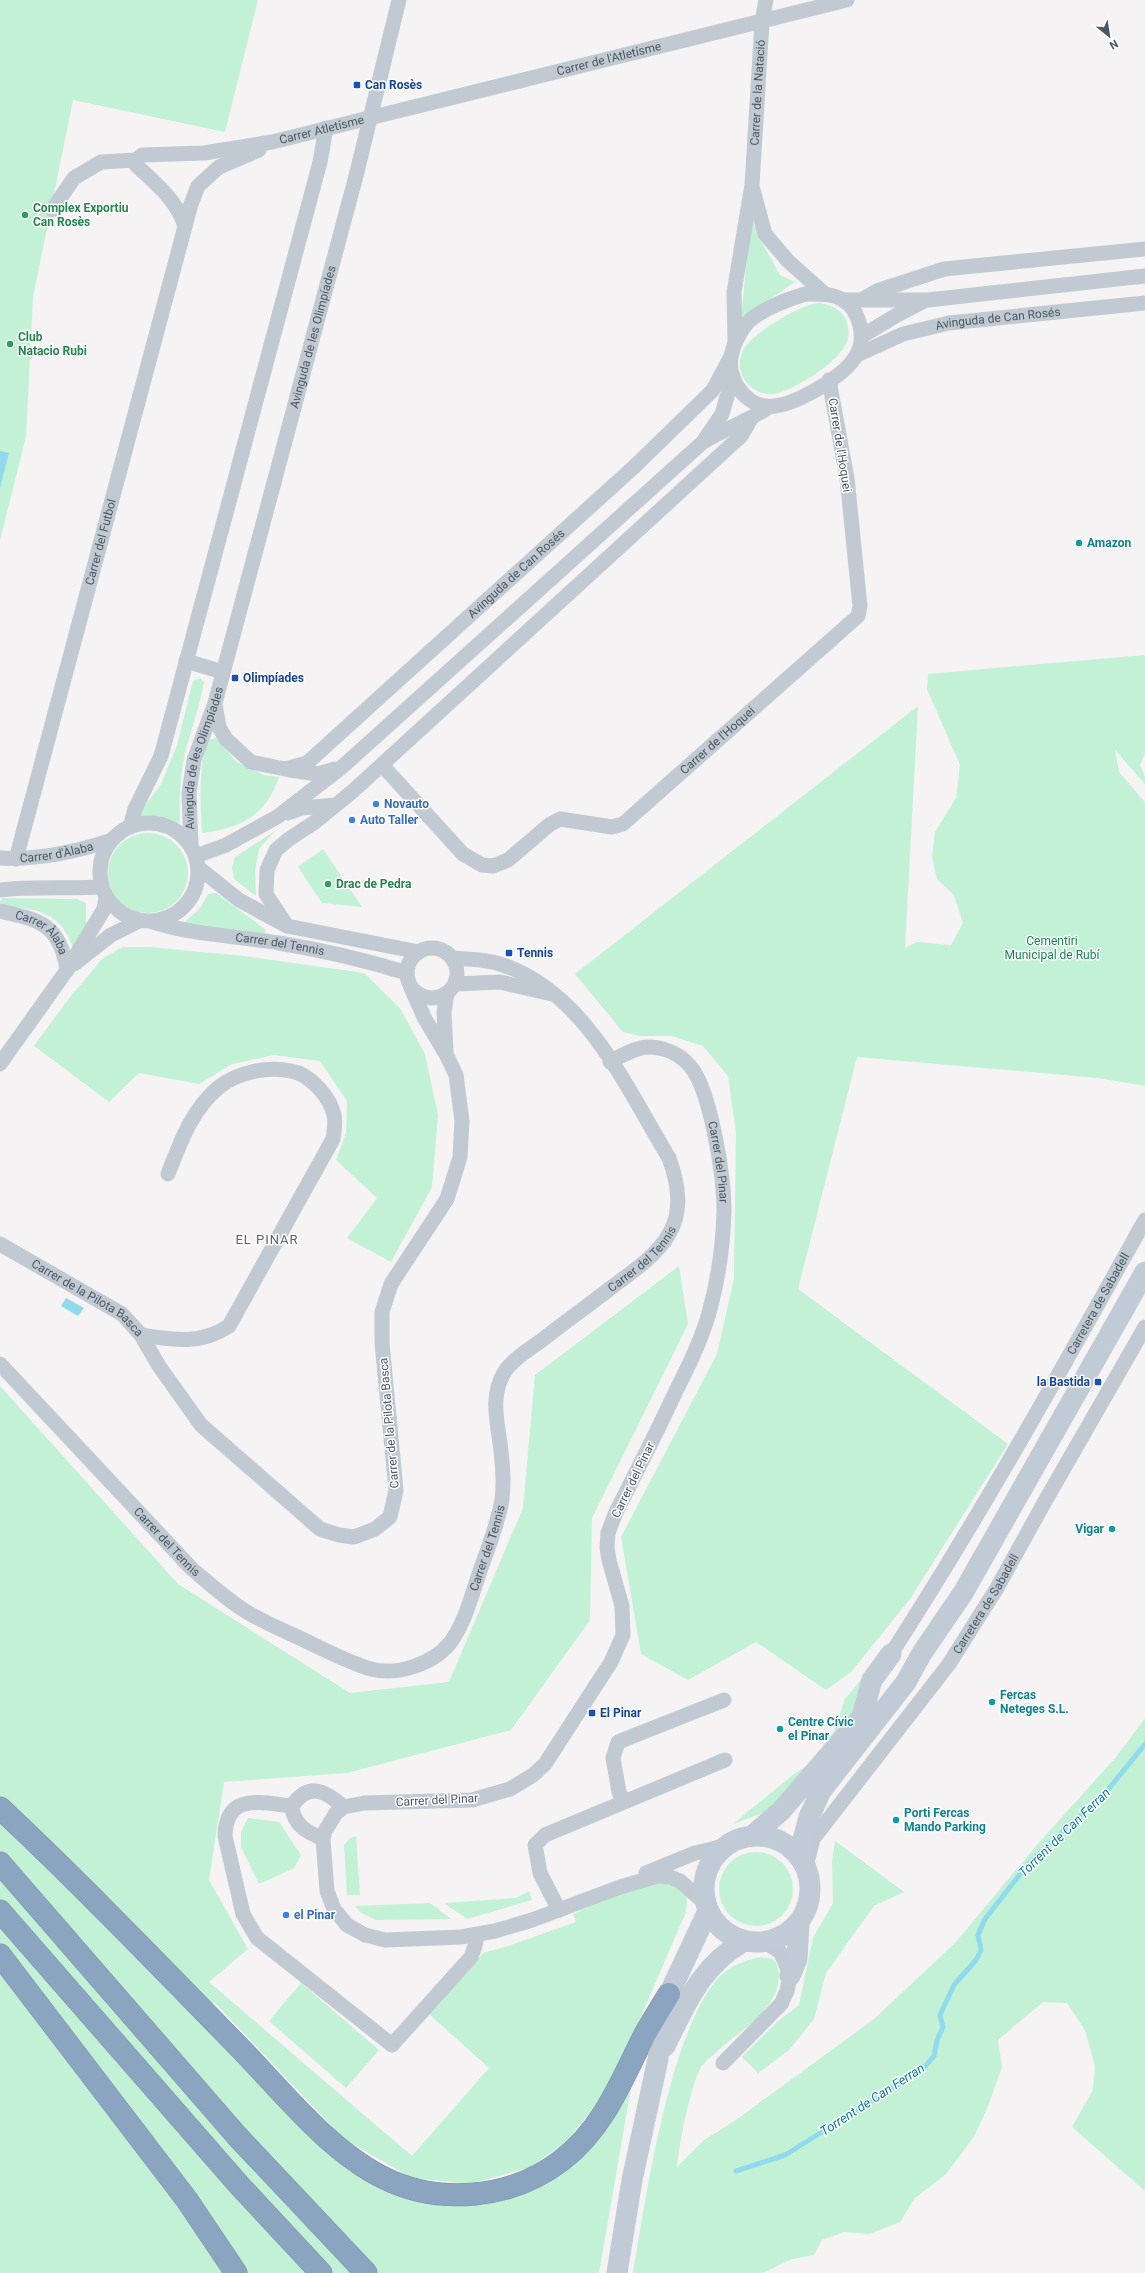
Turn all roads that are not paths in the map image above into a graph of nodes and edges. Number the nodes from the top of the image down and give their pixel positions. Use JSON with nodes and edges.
{"nodes":[{"id":1,"x":399,"y":0,"type":"edge"},
{"id":2,"x":766,"y":0,"type":"edge"},
{"id":3,"x":847,"y":0,"type":"edge"},
{"id":4,"x":762,"y":22,"type":"junction"},
{"id":5,"x":372,"y":117,"type":"junction"},
{"id":6,"x":326,"y":128,"type":"junction"},
{"id":7,"x":272,"y":142,"type":"junction"},
{"id":8,"x":192,"y":152,"type":"junction"},
{"id":9,"x":136,"y":160,"type":"junction"},
{"id":10,"x":752,"y":185,"type":"junction"},
{"id":11,"x":198,"y":186,"type":"junction"},
{"id":12,"x":52,"y":210,"type":"dead end"},
{"id":13,"x":185,"y":226,"type":"junction"},
{"id":14,"x":1145,"y":249,"type":"edge"},
{"id":15,"x":1145,"y":276,"type":"edge"},
{"id":16,"x":825,"y":294,"type":"junction"},
{"id":17,"x":843,"y":300,"type":"junction"},
{"id":18,"x":862,"y":300,"type":"junction"},
{"id":19,"x":928,"y":300,"type":"junction"},
{"id":20,"x":1145,"y":303,"type":"edge"},
{"id":21,"x":862,"y":336,"type":"junction"},
{"id":22,"x":735,"y":342,"type":"junction"},
{"id":23,"x":857,"y":355,"type":"junction"},
{"id":24,"x":730,"y":358,"type":"junction"},
{"id":25,"x":733,"y":376,"type":"junction"},
{"id":26,"x":829,"y":380,"type":"junction"},
{"id":27,"x":769,"y":407,"type":"junction"},
{"id":28,"x":750,"y":419,"type":"junction"},
{"id":29,"x":703,"y":442,"type":"junction"},
{"id":30,"x":186,"y":661,"type":"junction"},
{"id":31,"x":223,"y":672,"type":"junction"},
{"id":32,"x":215,"y":703,"type":"junction"},
{"id":33,"x":382,"y":765,"type":"junction"},
{"id":34,"x":342,"y":767,"type":"junction"},
{"id":35,"x":285,"y":769,"type":"junction"},
{"id":36,"x":336,"y":805,"type":"junction"},
{"id":37,"x":277,"y":817,"type":"junction"},
{"id":38,"x":130,"y":827,"type":"junction"},
{"id":39,"x":112,"y":840,"type":"junction"},
{"id":40,"x":195,"y":857,"type":"junction"},
{"id":41,"x":0,"y":858,"type":"edge"},
{"id":42,"x":16,"y":859,"type":"junction"},
{"id":43,"x":0,"y":890,"type":"edge"},
{"id":44,"x":104,"y":892,"type":"junction"},
{"id":45,"x":0,"y":911,"type":"edge"},
{"id":46,"x":145,"y":921,"type":"junction"},
{"id":47,"x":287,"y":926,"type":"junction"},
{"id":48,"x":418,"y":952,"type":"junction"},
{"id":49,"x":452,"y":958,"type":"junction"},
{"id":50,"x":67,"y":970,"type":"junction"},
{"id":51,"x":407,"y":973,"type":"junction"},
{"id":52,"x":411,"y":988,"type":"junction"},
{"id":53,"x":451,"y":989,"type":"junction"},
{"id":54,"x":555,"y":994,"type":"junction"},
{"id":55,"x":447,"y":1056,"type":"junction"},
{"id":56,"x":610,"y":1062,"type":"junction"},
{"id":57,"x":0,"y":1064,"type":"edge"},
{"id":58,"x":168,"y":1174,"type":"dead end"},
{"id":59,"x":1145,"y":1220,"type":"edge"},
{"id":60,"x":0,"y":1244,"type":"edge"},
{"id":61,"x":1145,"y":1272,"type":"edge"},
{"id":62,"x":1145,"y":1327,"type":"edge"},
{"id":63,"x":141,"y":1335,"type":"junction"},
{"id":64,"x":0,"y":1364,"type":"edge"},
{"id":65,"x":922,"y":1653,"type":"junction"},
{"id":66,"x":891,"y":1654,"type":"joint"},
{"id":67,"x":724,"y":1700,"type":"dead end"},
{"id":68,"x":862,"y":1716,"type":"junction"},
{"id":69,"x":725,"y":1760,"type":"dead end"},
{"id":70,"x":624,"y":1801,"type":"junction"},
{"id":71,"x":292,"y":1806,"type":"junction"},
{"id":72,"x":344,"y":1807,"type":"junction"},
{"id":73,"x":0,"y":1808,"type":"edge"},
{"id":74,"x":753,"y":1835,"type":"junction"},
{"id":75,"x":323,"y":1839,"type":"junction"},
{"id":76,"x":724,"y":1846,"type":"junction"},
{"id":77,"x":802,"y":1861,"type":"junction"},
{"id":78,"x":0,"y":1863,"type":"edge"},
{"id":79,"x":620,"y":1887,"type":"junction"},
{"id":80,"x":706,"y":1907,"type":"junction"},
{"id":81,"x":559,"y":1910,"type":"junction"},
{"id":82,"x":0,"y":1911,"type":"edge"},
{"id":83,"x":798,"y":1924,"type":"junction"},
{"id":84,"x":476,"y":1935,"type":"junction"},
{"id":85,"x":744,"y":1941,"type":"junction"},
{"id":86,"x":765,"y":1942,"type":"junction"},
{"id":87,"x":0,"y":1955,"type":"edge"},
{"id":88,"x":790,"y":1976,"type":"junction"},
{"id":89,"x":669,"y":1994,"type":"junction"},
{"id":90,"x":658,"y":2059,"type":"junction"},
{"id":91,"x":723,"y":2063,"type":"dead end"},
{"id":92,"x":236,"y":2273,"type":"edge"},
{"id":93,"x":321,"y":2273,"type":"edge"},
{"id":94,"x":366,"y":2273,"type":"edge"},
{"id":95,"x":616,"y":2273,"type":"edge"}],
"edges":[{"from":1,"to":5,"type":"street","name":"Avinguda de les Olimpíades"},
{"from":2,"to":4,"type":"street","name":"Carrer de la Natació"},
{"from":3,"to":4,"type":"street","name":"Carrer de l'Atletísme"},
{"from":4,"to":5,"type":"street","name":"Carrer de l'Atletísme"},
{"from":4,"to":10,"type":"street","name":"Carrer de la Natació"},
{"from":5,"to":6,"type":"street","name":"Carrer Atletísme"},
{"from":5,"to":31,"type":"street","name":"Avinguda de les Olimpíades"},
{"from":6,"to":7,"type":"street","name":"Carrer Atletísme"},
{"from":6,"to":30,"type":"street"},
{"from":7,"to":8,"type":"street"},
{"from":7,"to":11,"type":"street","name":"Carrer del Futbol"},
{"from":8,"to":9,"type":"street"},
{"from":8,"to":11,"type":"street","name":"Carrer del Futbol"},
{"from":9,"to":12,"type":"street"},
{"from":9,"to":13,"type":"street"},
{"from":10,"to":16,"type":"street","name":"Carrer de la Natació"},
{"from":10,"to":22,"type":"street","name":"Carrer de la Natació"},
{"from":11,"to":13,"type":"street","name":"Carrer del Futbol"},
{"from":13,"to":42,"type":"street","name":"Carrer del Futbol"},
{"from":14,"to":18,"type":"street"},
{"from":15,"to":19,"type":"street"},
{"from":16,"to":17,"type":"street"},
{"from":16,"to":22,"type":"street"},
{"from":17,"to":18,"type":"street"},
{"from":17,"to":21,"type":"street"},
{"from":18,"to":19,"type":"street"},
{"from":19,"to":21,"type":"street"},
{"from":20,"to":23,"type":"street","name":"Avinguda de Can Rosés"},
{"from":21,"to":23,"type":"street"},
{"from":22,"to":24,"type":"street"},
{"from":23,"to":26,"type":"street"},
{"from":24,"to":25,"type":"street"},
{"from":24,"to":35,"type":"street","name":"Avinguda de Can Rosés"},
{"from":25,"to":27,"type":"street"},
{"from":25,"to":29,"type":"street","name":"Avinguda de Can Rosés"},
{"from":26,"to":27,"type":"street"},
{"from":26,"to":33,"type":"street","name":"Carrer de l'Hoquei"},
{"from":27,"to":28,"type":"street","name":"Avinguda de Can Rosés"},
{"from":28,"to":29,"type":"street","name":"Avinguda de Can Rosés"},
{"from":28,"to":33,"type":"street","name":"Avinguda de Can Rosés"},
{"from":29,"to":34,"type":"street","name":"Avinguda de Can Rosés"},
{"from":30,"to":31,"type":"street","name":"Avinguda de les Olimpíades"},
{"from":30,"to":38,"type":"street"},
{"from":31,"to":32,"type":"street","name":"Avinguda de les Olimpíades"},
{"from":32,"to":35,"type":"street","name":"Avinguda de Can Rosés"},
{"from":32,"to":40,"type":"street","name":"Avinguda de les Olimpíades"},
{"from":33,"to":36,"type":"street","name":"Avinguda de Can Rosés"},
{"from":34,"to":35,"type":"street","name":"Avinguda de Can Rosés"},
{"from":34,"to":37,"type":"street","name":"Avinguda de Can Rosés"},
{"from":36,"to":37,"type":"street","name":"Avinguda de Can Rosés"},
{"from":36,"to":47,"type":"street","name":"Avinguda de Can Rosés"},
{"from":37,"to":40,"type":"street","name":"Avinguda de Can Rosés"},
{"from":38,"to":39,"type":"street"},
{"from":38,"to":40,"type":"street"},
{"from":39,"to":42,"type":"street","name":"Carrer d'Àlaba"},
{"from":39,"to":44,"type":"street"},
{"from":40,"to":46,"type":"street"},
{"from":40,"to":47,"type":"street","name":"Carrer del Tennis"},
{"from":41,"to":42,"type":"street","name":"Carrer d'Àlaba"},
{"from":43,"to":44,"type":"street"},
{"from":44,"to":46,"type":"street"},
{"from":44,"to":50,"type":"street"},
{"from":45,"to":50,"type":"street","name":"Carrer Àlaba"},
{"from":46,"to":50,"type":"street"},
{"from":46,"to":51,"type":"street","name":"Carrer del Tennis"},
{"from":47,"to":48,"type":"street","name":"Carrer del Tennis"},
{"from":48,"to":49,"type":"street","name":"Carrer del Tennis"},
{"from":48,"to":51,"type":"street"},
{"from":49,"to":53,"type":"street"},
{"from":49,"to":54,"type":"street","name":"Carrer del Tennis"},
{"from":50,"to":57,"type":"street"},
{"from":51,"to":52,"type":"street"},
{"from":52,"to":53,"type":"street"},
{"from":52,"to":55,"type":"street","name":"Carrer de la Pilota Basca"},
{"from":53,"to":54,"type":"street"},
{"from":53,"to":55,"type":"street","name":"Carrer de la Pilota Basca"},
{"from":54,"to":56,"type":"street","name":"Carrer del Tennis"},
{"from":55,"to":63,"type":"street","name":"Carrer de la Pilota Basca"},
{"from":56,"to":64,"type":"street","name":"Carrer del Tennis"},
{"from":56,"to":72,"type":"street","name":"Carrer del Pinar"},
{"from":58,"to":63,"type":"street"},
{"from":59,"to":66,"type":"street","name":"Carretera de Sabadell"},
{"from":60,"to":63,"type":"street","name":"Carrer de la Pilota Basca"},
{"from":61,"to":65,"type":"main road"},
{"from":62,"to":77,"type":"street","name":"Carretera de Sabadell"},
{"from":65,"to":68,"type":"main road"},
{"from":65,"to":77,"type":"main road"},
{"from":66,"to":68,"type":"main road"},
{"from":67,"to":70,"type":"street"},
{"from":68,"to":74,"type":"main road"},
{"from":69,"to":70,"type":"street"},
{"from":70,"to":81,"type":"street"},
{"from":71,"to":72,"type":"street"},
{"from":71,"to":75,"type":"street"},
{"from":71,"to":84,"type":"street"},
{"from":72,"to":75,"type":"street"},
{"from":73,"to":89,"type":"highway"},
{"from":74,"to":76,"type":"main road"},
{"from":74,"to":77,"type":"main road"},
{"from":75,"to":84,"type":"street"},
{"from":76,"to":79,"type":"street"},
{"from":76,"to":80,"type":"main road"},
{"from":77,"to":83,"type":"main road"},
{"from":78,"to":94,"type":"highway"},
{"from":79,"to":80,"type":"street"},
{"from":79,"to":81,"type":"street"},
{"from":80,"to":85,"type":"main road"},
{"from":80,"to":89,"type":"main road"},
{"from":81,"to":84,"type":"street"},
{"from":82,"to":93,"type":"highway"},
{"from":83,"to":86,"type":"main road"},
{"from":83,"to":88,"type":"main road"},
{"from":85,"to":86,"type":"main road"},
{"from":85,"to":90,"type":"main road"},
{"from":86,"to":88,"type":"street"},
{"from":87,"to":92,"type":"highway"},
{"from":88,"to":91,"type":"street"},
{"from":89,"to":90,"type":"main road"},
{"from":90,"to":95,"type":"main road"}]}
